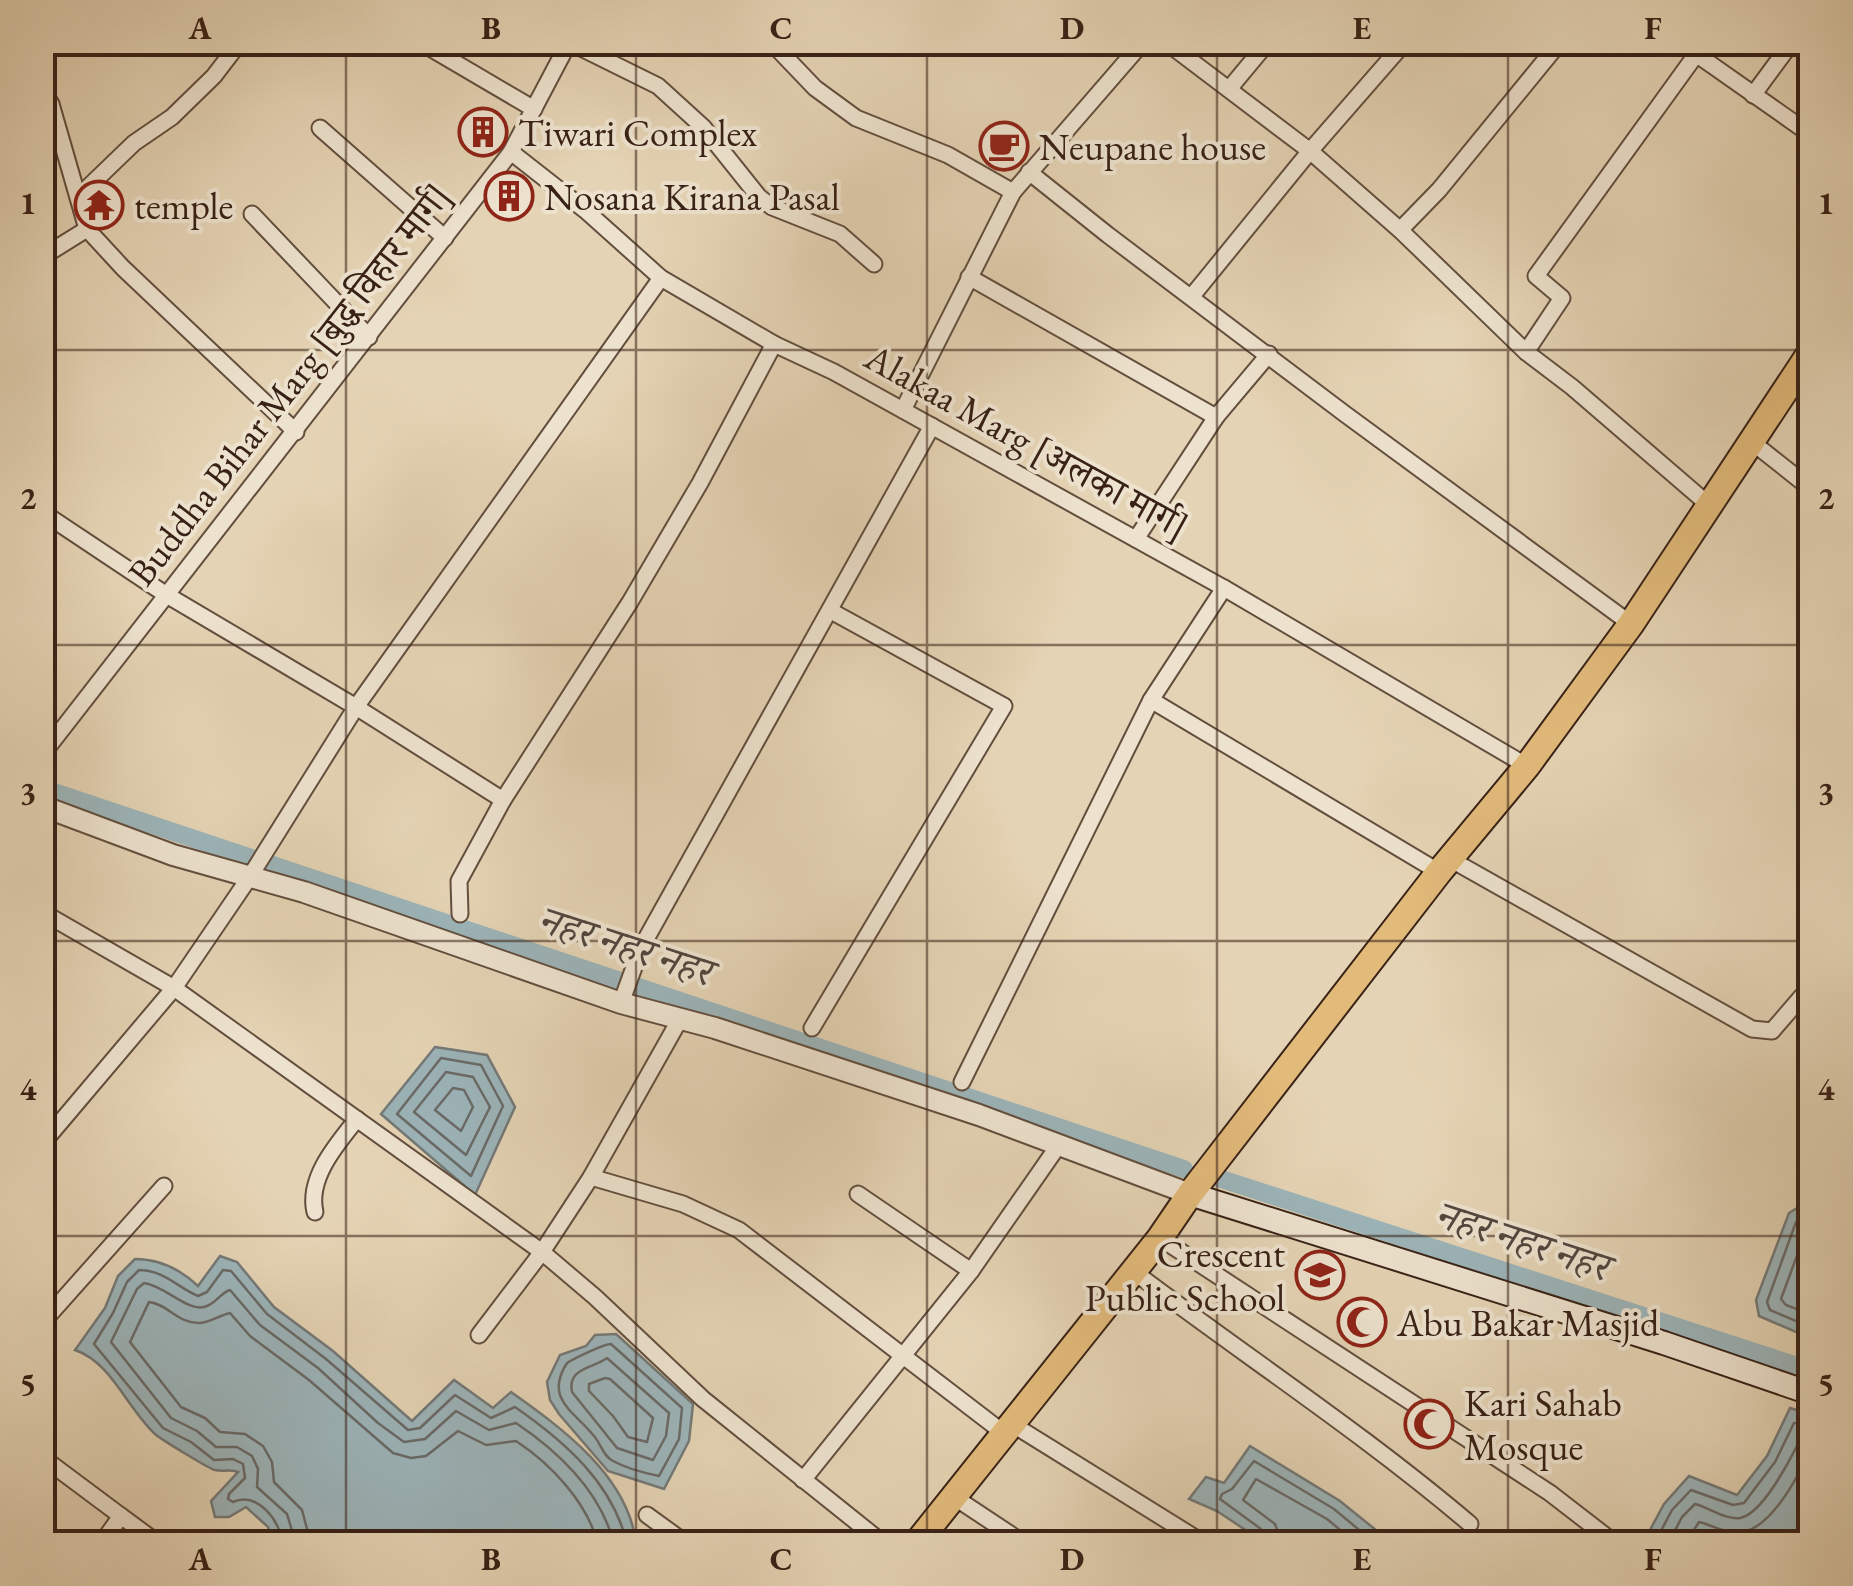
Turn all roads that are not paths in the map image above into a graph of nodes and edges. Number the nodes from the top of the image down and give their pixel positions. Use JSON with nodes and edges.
{"nodes":[{"id":1,"x":240,"y":42,"type":"edge"},
{"id":2,"x":420,"y":42,"type":"edge"},
{"id":3,"x":570,"y":42,"type":"edge"},
{"id":4,"x":771,"y":42,"type":"edge"},
{"id":5,"x":1142,"y":42,"type":"edge"},
{"id":6,"x":1166,"y":42,"type":"edge"},
{"id":7,"x":1268,"y":42,"type":"edge"},
{"id":8,"x":1405,"y":42,"type":"edge"},
{"id":9,"x":1560,"y":42,"type":"edge"},
{"id":10,"x":1679,"y":42,"type":"edge"},
{"id":11,"x":1792,"y":42,"type":"edge"},
{"id":12,"x":1695,"y":56,"type":"junction"},
{"id":13,"x":42,"y":89,"type":"edge"},
{"id":14,"x":1229,"y":89,"type":"junction"},
{"id":15,"x":1753,"y":96,"type":"junction"},
{"id":16,"x":534,"y":109,"type":"junction"},
{"id":17,"x":320,"y":128,"type":"dead end"},
{"id":18,"x":1810,"y":134,"type":"edge"},
{"id":19,"x":1310,"y":151,"type":"junction"},
{"id":20,"x":511,"y":152,"type":"junction"},
{"id":21,"x":1029,"y":172,"type":"junction"},
{"id":22,"x":1013,"y":192,"type":"junction"},
{"id":23,"x":78,"y":198,"type":"junction"},
{"id":24,"x":252,"y":214,"type":"dead end"},
{"id":25,"x":87,"y":230,"type":"junction"},
{"id":26,"x":1400,"y":230,"type":"junction"},
{"id":27,"x":445,"y":238,"type":"junction"},
{"id":28,"x":42,"y":257,"type":"edge"},
{"id":29,"x":874,"y":264,"type":"dead end"},
{"id":30,"x":969,"y":276,"type":"junction"},
{"id":31,"x":661,"y":278,"type":"junction"},
{"id":32,"x":1192,"y":296,"type":"junction"},
{"id":33,"x":369,"y":337,"type":"junction"},
{"id":34,"x":774,"y":344,"type":"junction"},
{"id":35,"x":1526,"y":352,"type":"junction"},
{"id":36,"x":1810,"y":352,"type":"edge"},
{"id":37,"x":1269,"y":354,"type":"junction"},
{"id":38,"x":903,"y":410,"type":"junction"},
{"id":39,"x":1216,"y":417,"type":"junction"},
{"id":40,"x":932,"y":426,"type":"junction"},
{"id":41,"x":296,"y":432,"type":"junction"},
{"id":42,"x":1752,"y":442,"type":"junction"},
{"id":43,"x":1810,"y":488,"type":"edge"},
{"id":44,"x":1710,"y":506,"type":"junction"},
{"id":45,"x":42,"y":512,"type":"edge"},
{"id":46,"x":1136,"y":539,"type":"junction"},
{"id":47,"x":1224,"y":588,"type":"junction"},
{"id":48,"x":164,"y":594,"type":"junction"},
{"id":49,"x":831,"y":611,"type":"junction"},
{"id":50,"x":1631,"y":624,"type":"junction"},
{"id":51,"x":1150,"y":700,"type":"junction"},
{"id":52,"x":356,"y":707,"type":"junction"},
{"id":53,"x":42,"y":755,"type":"edge"},
{"id":54,"x":1527,"y":766,"type":"junction"},
{"id":55,"x":503,"y":800,"type":"junction"},
{"id":56,"x":42,"y":806,"type":"edge"},
{"id":57,"x":1444,"y":866,"type":"junction"},
{"id":58,"x":251,"y":875,"type":"junction"},
{"id":59,"x":42,"y":912,"type":"edge"},
{"id":60,"x":460,"y":914,"type":"dead end"},
{"id":61,"x":1810,"y":987,"type":"edge"},
{"id":62,"x":174,"y":988,"type":"junction"},
{"id":63,"x":622,"y":998,"type":"junction"},
{"id":64,"x":680,"y":1019,"type":"junction"},
{"id":65,"x":812,"y":1028,"type":"dead end"},
{"id":66,"x":962,"y":1082,"type":"dead end"},
{"id":67,"x":356,"y":1119,"type":"junction"},
{"id":68,"x":42,"y":1144,"type":"edge"},
{"id":69,"x":1058,"y":1146,"type":"junction"},
{"id":70,"x":591,"y":1178,"type":"junction"},
{"id":71,"x":164,"y":1186,"type":"dead end"},
{"id":72,"x":858,"y":1194,"type":"dead end"},
{"id":73,"x":1190,"y":1194,"type":"junction"},
{"id":74,"x":315,"y":1212,"type":"dead end"},
{"id":75,"x":1160,"y":1238,"type":"junction"},
{"id":76,"x":542,"y":1252,"type":"junction"},
{"id":77,"x":970,"y":1271,"type":"junction"},
{"id":78,"x":1133,"y":1271,"type":"junction"},
{"id":79,"x":42,"y":1322,"type":"edge"},
{"id":80,"x":478,"y":1335,"type":"dead end"},
{"id":81,"x":902,"y":1354,"type":"junction"},
{"id":82,"x":1810,"y":1393,"type":"edge"},
{"id":83,"x":1008,"y":1429,"type":"junction"},
{"id":84,"x":42,"y":1457,"type":"edge"},
{"id":85,"x":804,"y":1480,"type":"junction"},
{"id":86,"x":954,"y":1497,"type":"junction"},
{"id":87,"x":647,"y":1515,"type":"dead end"},
{"id":88,"x":122,"y":1516,"type":"junction"},
{"id":89,"x":1470,"y":1524,"type":"dead end"},
{"id":90,"x":100,"y":1544,"type":"edge"},
{"id":91,"x":159,"y":1544,"type":"edge"},
{"id":92,"x":687,"y":1544,"type":"edge"},
{"id":93,"x":884,"y":1544,"type":"edge"},
{"id":94,"x":916,"y":1544,"type":"edge"},
{"id":95,"x":1024,"y":1544,"type":"edge"},
{"id":96,"x":1205,"y":1544,"type":"edge"},
{"id":97,"x":1616,"y":1544,"type":"edge"}],
"edges":[{"from":1,"to":23,"type":"street"},
{"from":2,"to":16,"type":"street"},
{"from":3,"to":16,"type":"street","name":"Buddha Bihar Marg [बुद्ध विहार मार्ग]"},
{"from":3,"to":29,"type":"street"},
{"from":4,"to":22,"type":"street"},
{"from":5,"to":21,"type":"street"},
{"from":6,"to":14,"type":"street"},
{"from":7,"to":14,"type":"street"},
{"from":8,"to":19,"type":"street"},
{"from":9,"to":26,"type":"street"},
{"from":10,"to":12,"type":"street"},
{"from":11,"to":15,"type":"street"},
{"from":12,"to":15,"type":"street"},
{"from":12,"to":35,"type":"street"},
{"from":13,"to":23,"type":"street"},
{"from":14,"to":19,"type":"street"},
{"from":15,"to":18,"type":"street"},
{"from":16,"to":20,"type":"street","name":"Buddha Bihar Marg [बुद्ध विहार मार्ग]"},
{"from":17,"to":27,"type":"street"},
{"from":19,"to":26,"type":"street"},
{"from":19,"to":32,"type":"street"},
{"from":20,"to":27,"type":"street","name":"Buddha Bihar Marg [बुद्ध विहार मार्ग]"},
{"from":20,"to":31,"type":"street","name":"Alakaa Marg [अलका मार्ग]"},
{"from":21,"to":22,"type":"street"},
{"from":21,"to":32,"type":"street"},
{"from":22,"to":30,"type":"street"},
{"from":23,"to":25,"type":"street"},
{"from":24,"to":33,"type":"street"},
{"from":25,"to":28,"type":"street"},
{"from":25,"to":41,"type":"street"},
{"from":26,"to":35,"type":"street"},
{"from":27,"to":33,"type":"street","name":"Buddha Bihar Marg [बुद्ध विहार मार्ग]"},
{"from":30,"to":38,"type":"street"},
{"from":30,"to":39,"type":"street"},
{"from":31,"to":34,"type":"street","name":"Alakaa Marg [अलका मार्ग]"},
{"from":31,"to":52,"type":"street"},
{"from":32,"to":37,"type":"street"},
{"from":33,"to":41,"type":"street","name":"Buddha Bihar Marg [बुद्ध विहार मार्ग]"},
{"from":34,"to":38,"type":"street","name":"Alakaa Marg [अलका मार्ग]"},
{"from":34,"to":55,"type":"street"},
{"from":35,"to":44,"type":"street"},
{"from":36,"to":42,"type":"main road"},
{"from":37,"to":39,"type":"street"},
{"from":37,"to":50,"type":"street"},
{"from":38,"to":40,"type":"street","name":"Alakaa Marg [अलका मार्ग]"},
{"from":39,"to":46,"type":"street"},
{"from":40,"to":46,"type":"street","name":"Alakaa Marg [अलका मार्ग]"},
{"from":40,"to":49,"type":"street"},
{"from":41,"to":48,"type":"street","name":"Buddha Bihar Marg [बुद्ध विहार मार्ग]"},
{"from":42,"to":43,"type":"street"},
{"from":42,"to":44,"type":"main road"},
{"from":44,"to":50,"type":"main road"},
{"from":45,"to":48,"type":"street"},
{"from":46,"to":47,"type":"street","name":"Alakaa Marg [अलका मार्ग]"},
{"from":47,"to":51,"type":"street"},
{"from":47,"to":54,"type":"street","name":"Alakaa Marg [अलका मार्ग]"},
{"from":48,"to":52,"type":"street"},
{"from":48,"to":53,"type":"street","name":"Buddha Bihar Marg [बुद्ध विहार मार्ग]"},
{"from":49,"to":63,"type":"street"},
{"from":49,"to":65,"type":"street"},
{"from":50,"to":54,"type":"main road"},
{"from":51,"to":57,"type":"street"},
{"from":51,"to":66,"type":"street"},
{"from":52,"to":55,"type":"street"},
{"from":52,"to":58,"type":"street"},
{"from":54,"to":57,"type":"main road"},
{"from":55,"to":60,"type":"street"},
{"from":56,"to":58,"type":"street"},
{"from":57,"to":61,"type":"street"},
{"from":57,"to":73,"type":"main road"},
{"from":58,"to":62,"type":"street"},
{"from":58,"to":63,"type":"street"},
{"from":59,"to":62,"type":"street"},
{"from":62,"to":67,"type":"street"},
{"from":62,"to":68,"type":"street"},
{"from":63,"to":64,"type":"street"},
{"from":64,"to":69,"type":"street"},
{"from":64,"to":70,"type":"street"},
{"from":67,"to":74,"type":"street"},
{"from":67,"to":76,"type":"street"},
{"from":69,"to":73,"type":"street"},
{"from":69,"to":77,"type":"street"},
{"from":70,"to":76,"type":"street"},
{"from":70,"to":81,"type":"street"},
{"from":71,"to":79,"type":"street"},
{"from":72,"to":77,"type":"street"},
{"from":73,"to":75,"type":"main road"},
{"from":73,"to":82,"type":"main road"},
{"from":75,"to":78,"type":"main road"},
{"from":75,"to":97,"type":"street"},
{"from":76,"to":80,"type":"street"},
{"from":76,"to":85,"type":"street"},
{"from":77,"to":81,"type":"street"},
{"from":78,"to":83,"type":"main road"},
{"from":78,"to":89,"type":"street"},
{"from":81,"to":83,"type":"street"},
{"from":81,"to":85,"type":"street"},
{"from":83,"to":86,"type":"main road"},
{"from":83,"to":96,"type":"street"},
{"from":84,"to":88,"type":"street"},
{"from":85,"to":93,"type":"street"},
{"from":86,"to":94,"type":"main road"},
{"from":86,"to":95,"type":"street"},
{"from":87,"to":92,"type":"street"},
{"from":88,"to":90,"type":"street"},
{"from":88,"to":91,"type":"street"}]}
